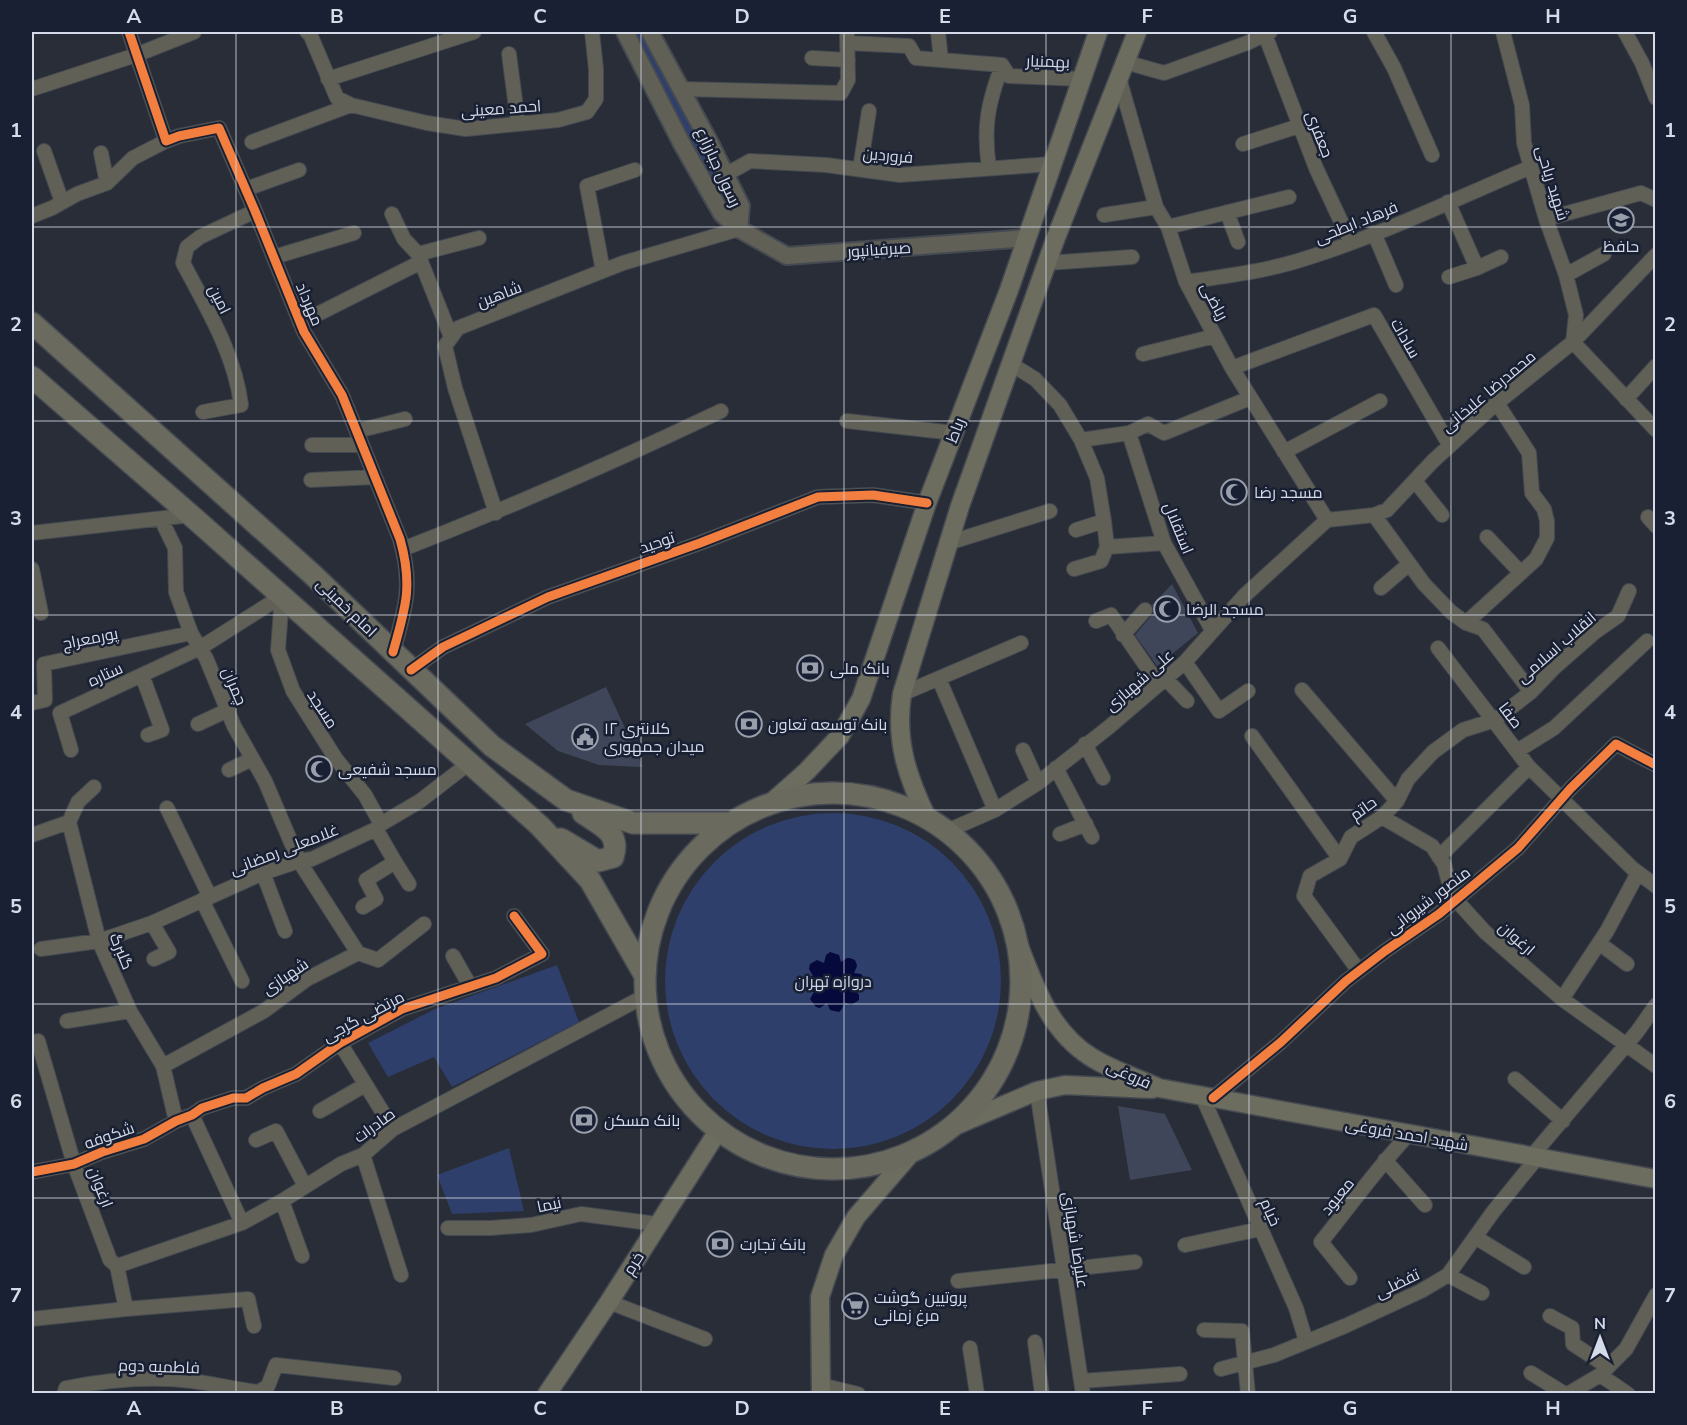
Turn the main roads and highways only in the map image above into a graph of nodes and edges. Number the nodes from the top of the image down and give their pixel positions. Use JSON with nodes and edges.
{"nodes":[{"id":1,"x":1098,"y":32,"type":"edge"},
{"id":2,"x":1137,"y":32,"type":"edge"},
{"id":3,"x":1027,"y":238,"type":"junction"},
{"id":4,"x":1055,"y":240,"type":"junction"},
{"id":5,"x":32,"y":323,"type":"edge"},
{"id":6,"x":32,"y":377,"type":"edge"},
{"id":7,"x":566,"y":800,"type":"junction"},
{"id":8,"x":771,"y":803,"type":"junction"},
{"id":9,"x":927,"y":818,"type":"junction"},
{"id":10,"x":731,"y":823,"type":"junction"},
{"id":11,"x":540,"y":826,"type":"junction"},
{"id":12,"x":1018,"y":946,"type":"junction"},
{"id":13,"x":644,"y":974,"type":"junction"},
{"id":14,"x":1097,"y":1060,"type":"junction"},
{"id":15,"x":1085,"y":1085,"type":"junction"},
{"id":16,"x":1159,"y":1088,"type":"junction"},
{"id":17,"x":952,"y":1127,"type":"junction"},
{"id":18,"x":718,"y":1131,"type":"junction"},
{"id":19,"x":912,"y":1152,"type":"junction"},
{"id":20,"x":1656,"y":1179,"type":"edge"},
{"id":21,"x":821,"y":1389,"type":"edge"},
{"id":22,"x":547,"y":1394,"type":"edge"}],
"edges":[{"from":1,"to":3,"type":"main road","name":"رباط"},
{"from":2,"to":4,"type":"main road","name":"رباط"},
{"from":3,"to":4,"type":"main road"},
{"from":3,"to":8,"type":"main road","name":"رباط"},
{"from":4,"to":9,"type":"main road","name":"رباط"},
{"from":5,"to":7,"type":"main road","name":"امام خمینی"},
{"from":6,"to":11,"type":"main road"},
{"from":7,"to":10,"type":"main road","name":"امام خمینی"},
{"from":7,"to":11,"type":"main road"},
{"from":8,"to":9,"type":"main road"},
{"from":8,"to":10,"type":"main road"},
{"from":9,"to":12,"type":"main road"},
{"from":10,"to":13,"type":"main road"},
{"from":11,"to":13,"type":"main road"},
{"from":12,"to":14,"type":"main road","name":"فروغی"},
{"from":12,"to":17,"type":"main road"},
{"from":13,"to":18,"type":"main road"},
{"from":14,"to":15,"type":"main road"},
{"from":14,"to":16,"type":"main road","name":"فروغی"},
{"from":15,"to":16,"type":"main road","name":"فروغی"},
{"from":15,"to":17,"type":"main road","name":"فروغی"},
{"from":16,"to":20,"type":"main road","name":"شهید احمد فروغی"},
{"from":17,"to":19,"type":"main road"},
{"from":18,"to":19,"type":"main road"},
{"from":18,"to":22,"type":"main road","name":"خرم"},
{"from":19,"to":21,"type":"main road"}]}
